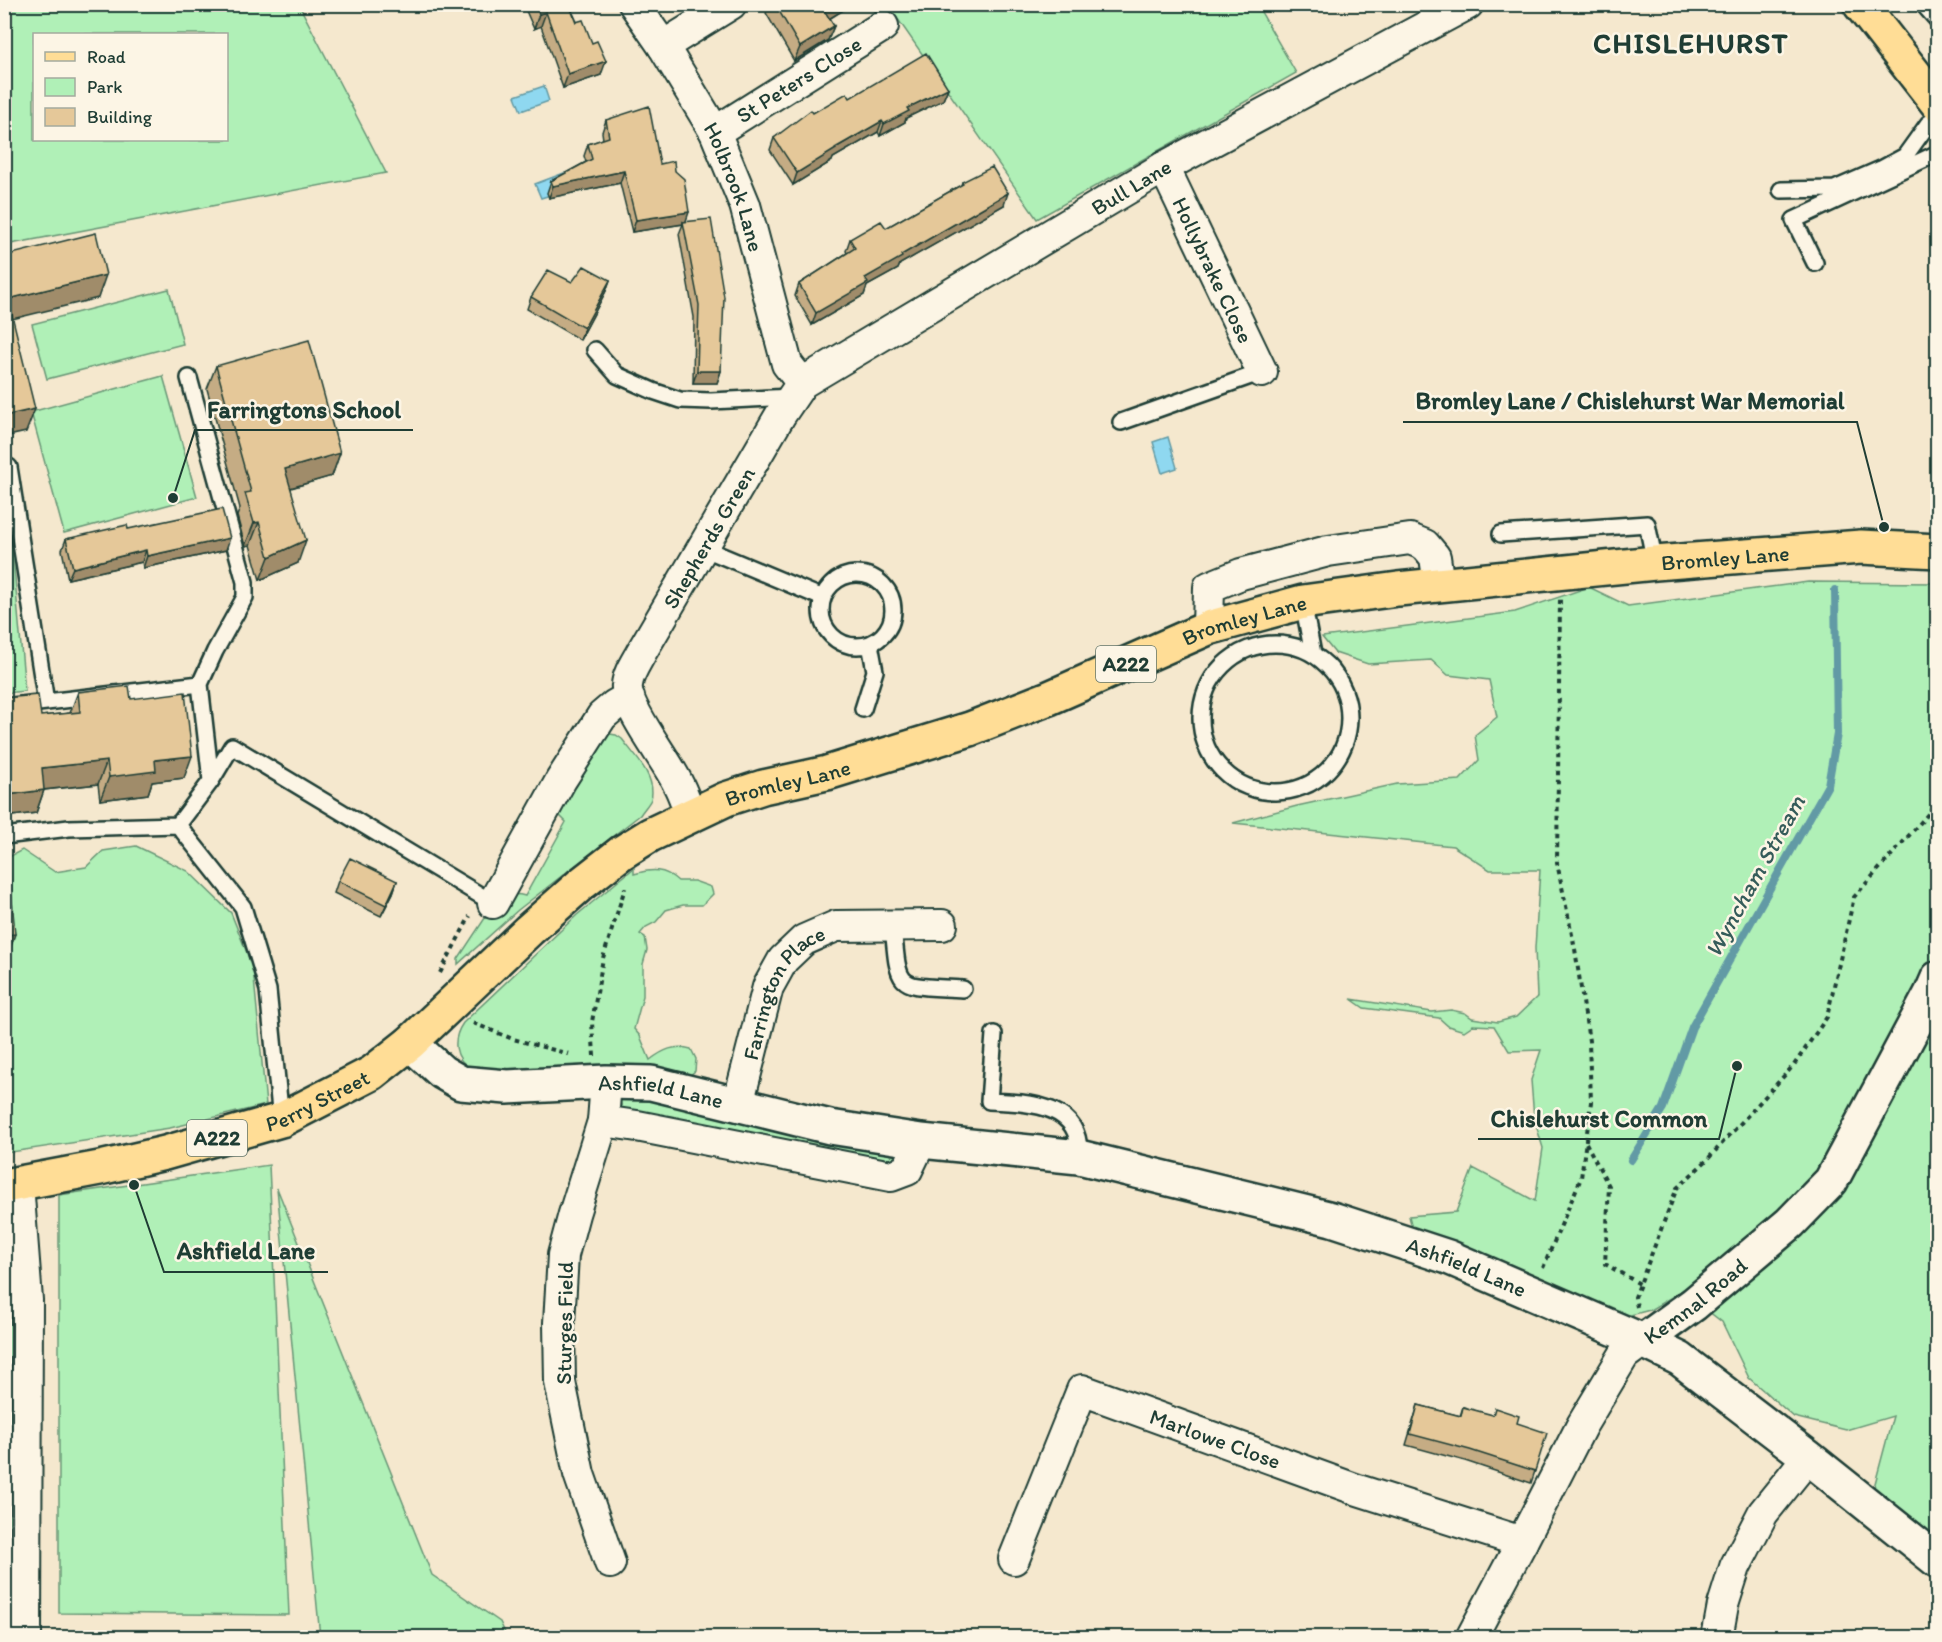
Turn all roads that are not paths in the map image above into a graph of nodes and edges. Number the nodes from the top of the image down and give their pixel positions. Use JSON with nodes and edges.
{"nodes":[{"id":1,"x":634,"y":4,"type":"edge"},
{"id":2,"x":731,"y":4,"type":"edge"},
{"id":3,"x":1468,"y":4,"type":"edge"},
{"id":4,"x":1860,"y":4,"type":"edge"},
{"id":5,"x":1923,"y":4,"type":"edge"},
{"id":6,"x":1938,"y":21,"type":"edge"},
{"id":7,"x":883,"y":26,"type":"dead end"},
{"id":8,"x":663,"y":46,"type":"junction"},
{"id":9,"x":1938,"y":104,"type":"edge"},
{"id":10,"x":1938,"y":117,"type":"edge"},
{"id":11,"x":715,"y":132,"type":"junction"},
{"id":12,"x":1938,"y":153,"type":"edge"},
{"id":13,"x":1164,"y":167,"type":"junction"},
{"id":14,"x":1780,"y":190,"type":"dead end"},
{"id":15,"x":1815,"y":263,"type":"dead end"},
{"id":16,"x":595,"y":350,"type":"dead end"},
{"id":17,"x":1262,"y":372,"type":"joint"},
{"id":18,"x":189,"y":378,"type":"dead end"},
{"id":19,"x":797,"y":390,"type":"junction"},
{"id":20,"x":1121,"y":422,"type":"dead end"},
{"id":21,"x":9,"y":467,"type":"dead end"},
{"id":22,"x":1501,"y":534,"type":"dead end"},
{"id":23,"x":703,"y":548,"type":"junction"},
{"id":24,"x":1938,"y":550,"type":"edge"},
{"id":25,"x":1655,"y":563,"type":"junction"},
{"id":26,"x":1439,"y":585,"type":"junction"},
{"id":27,"x":823,"y":598,"type":"junction"},
{"id":28,"x":1303,"y":602,"type":"junction"},
{"id":29,"x":1208,"y":628,"type":"junction"},
{"id":30,"x":870,"y":644,"type":"junction"},
{"id":31,"x":1313,"y":654,"type":"junction"},
{"id":32,"x":200,"y":684,"type":"junction"},
{"id":33,"x":629,"y":697,"type":"junction"},
{"id":34,"x":46,"y":702,"type":"junction"},
{"id":35,"x":4,"y":707,"type":"edge"},
{"id":36,"x":862,"y":709,"type":"dead end"},
{"id":37,"x":211,"y":781,"type":"junction"},
{"id":38,"x":691,"y":814,"type":"junction"},
{"id":39,"x":178,"y":825,"type":"junction"},
{"id":40,"x":4,"y":836,"type":"edge"},
{"id":41,"x":493,"y":903,"type":"joint"},
{"id":42,"x":892,"y":925,"type":"junction"},
{"id":43,"x":942,"y":925,"type":"dead end"},
{"id":44,"x":1938,"y":978,"type":"edge"},
{"id":45,"x":963,"y":989,"type":"dead end"},
{"id":46,"x":994,"y":1034,"type":"dead end"},
{"id":47,"x":410,"y":1044,"type":"junction"},
{"id":48,"x":598,"y":1071,"type":"junction"},
{"id":49,"x":738,"y":1104,"type":"junction"},
{"id":50,"x":281,"y":1120,"type":"junction"},
{"id":51,"x":603,"y":1121,"type":"junction"},
{"id":52,"x":921,"y":1141,"type":"junction"},
{"id":53,"x":1079,"y":1157,"type":"junction"},
{"id":54,"x":11,"y":1185,"type":"edge"},
{"id":55,"x":1643,"y":1341,"type":"junction"},
{"id":56,"x":1808,"y":1457,"type":"junction"},
{"id":57,"x":1522,"y":1542,"type":"junction"},
{"id":58,"x":1014,"y":1559,"type":"dead end"},
{"id":59,"x":1938,"y":1561,"type":"edge"},
{"id":60,"x":610,"y":1563,"type":"dead end"},
{"id":61,"x":26,"y":1638,"type":"edge"},
{"id":62,"x":1470,"y":1638,"type":"edge"},
{"id":63,"x":1717,"y":1638,"type":"edge"}],
"edges":[{"from":1,"to":8,"type":"street","name":"Holbrook Lane"},
{"from":2,"to":8,"type":"street"},
{"from":3,"to":13,"type":"street","name":"Bull Lane"},
{"from":4,"to":9,"type":"main road"},
{"from":5,"to":6,"type":"lane"},
{"from":7,"to":11,"type":"street","name":"St Peters Close"},
{"from":8,"to":11,"type":"street","name":"Holbrook Lane"},
{"from":10,"to":14,"type":"lane"},
{"from":11,"to":19,"type":"street","name":"Holbrook Lane"},
{"from":12,"to":15,"type":"lane"},
{"from":13,"to":17,"type":"street","name":"Hollybrake Close"},
{"from":13,"to":19,"type":"street","name":"Bull Lane"},
{"from":16,"to":19,"type":"lane"},
{"from":17,"to":20,"type":"lane"},
{"from":18,"to":32,"type":"lane"},
{"from":19,"to":23,"type":"street","name":"Shepherds Green"},
{"from":21,"to":34,"type":"lane"},
{"from":22,"to":25,"type":"lane"},
{"from":23,"to":27,"type":"lane"},
{"from":23,"to":33,"type":"street","name":"Shepherds Green"},
{"from":24,"to":25,"type":"main road","name":"Bromley Lane","number":"A222"},
{"from":25,"to":26,"type":"main road","name":"Bromley Lane","number":"A222"},
{"from":26,"to":28,"type":"main road","name":"Bromley Lane","number":"A222"},
{"from":26,"to":29,"type":"street"},
{"from":27,"to":30,"type":"lane"},
{"from":27,"to":30,"type":"lane"},
{"from":28,"to":29,"type":"main road","name":"Bromley Lane","number":"A222"},
{"from":28,"to":31,"type":"lane"},
{"from":29,"to":38,"type":"main road","name":"Bromley Lane","number":"A222"},
{"from":30,"to":36,"type":"lane"},
{"from":31,"to":31,"type":"lane"},
{"from":32,"to":34,"type":"lane"},
{"from":32,"to":37,"type":"lane"},
{"from":33,"to":38,"type":"street"},
{"from":33,"to":41,"type":"street"},
{"from":34,"to":35,"type":"lane"},
{"from":37,"to":39,"type":"lane"},
{"from":37,"to":41,"type":"lane"},
{"from":38,"to":47,"type":"main road","name":"Bromley Lane","number":"A222"},
{"from":39,"to":40,"type":"lane"},
{"from":39,"to":50,"type":"lane"},
{"from":42,"to":43,"type":"street","name":"Farrington Place"},
{"from":42,"to":45,"type":"lane"},
{"from":42,"to":49,"type":"street","name":"Farrington Place"},
{"from":44,"to":55,"type":"street","name":"Kemnal Road"},
{"from":46,"to":53,"type":"lane"},
{"from":47,"to":48,"type":"street","name":"Ashfield Lane"},
{"from":47,"to":50,"type":"main road","name":"Perry Street","number":"A222"},
{"from":48,"to":49,"type":"street","name":"Ashfield Lane"},
{"from":48,"to":51,"type":"street","name":"Sturges Field"},
{"from":49,"to":52,"type":"street","name":"Ashfield Lane"},
{"from":50,"to":54,"type":"main road","name":"Perry Street","number":"A222"},
{"from":51,"to":52,"type":"street","name":"Ashfield Lane"},
{"from":51,"to":60,"type":"street","name":"Sturges Field"},
{"from":52,"to":53,"type":"street","name":"Ashfield Lane"},
{"from":53,"to":55,"type":"street","name":"Ashfield Lane"},
{"from":54,"to":61,"type":"street"},
{"from":55,"to":56,"type":"street","name":"Ashfield Lane"},
{"from":55,"to":57,"type":"street","name":"Kemnal Road"},
{"from":56,"to":59,"type":"street","name":"Ashfield Lane"},
{"from":56,"to":63,"type":"street"},
{"from":57,"to":58,"type":"street","name":"Marlowe Close"},
{"from":57,"to":62,"type":"street","name":"Kemnal Road"}]}
